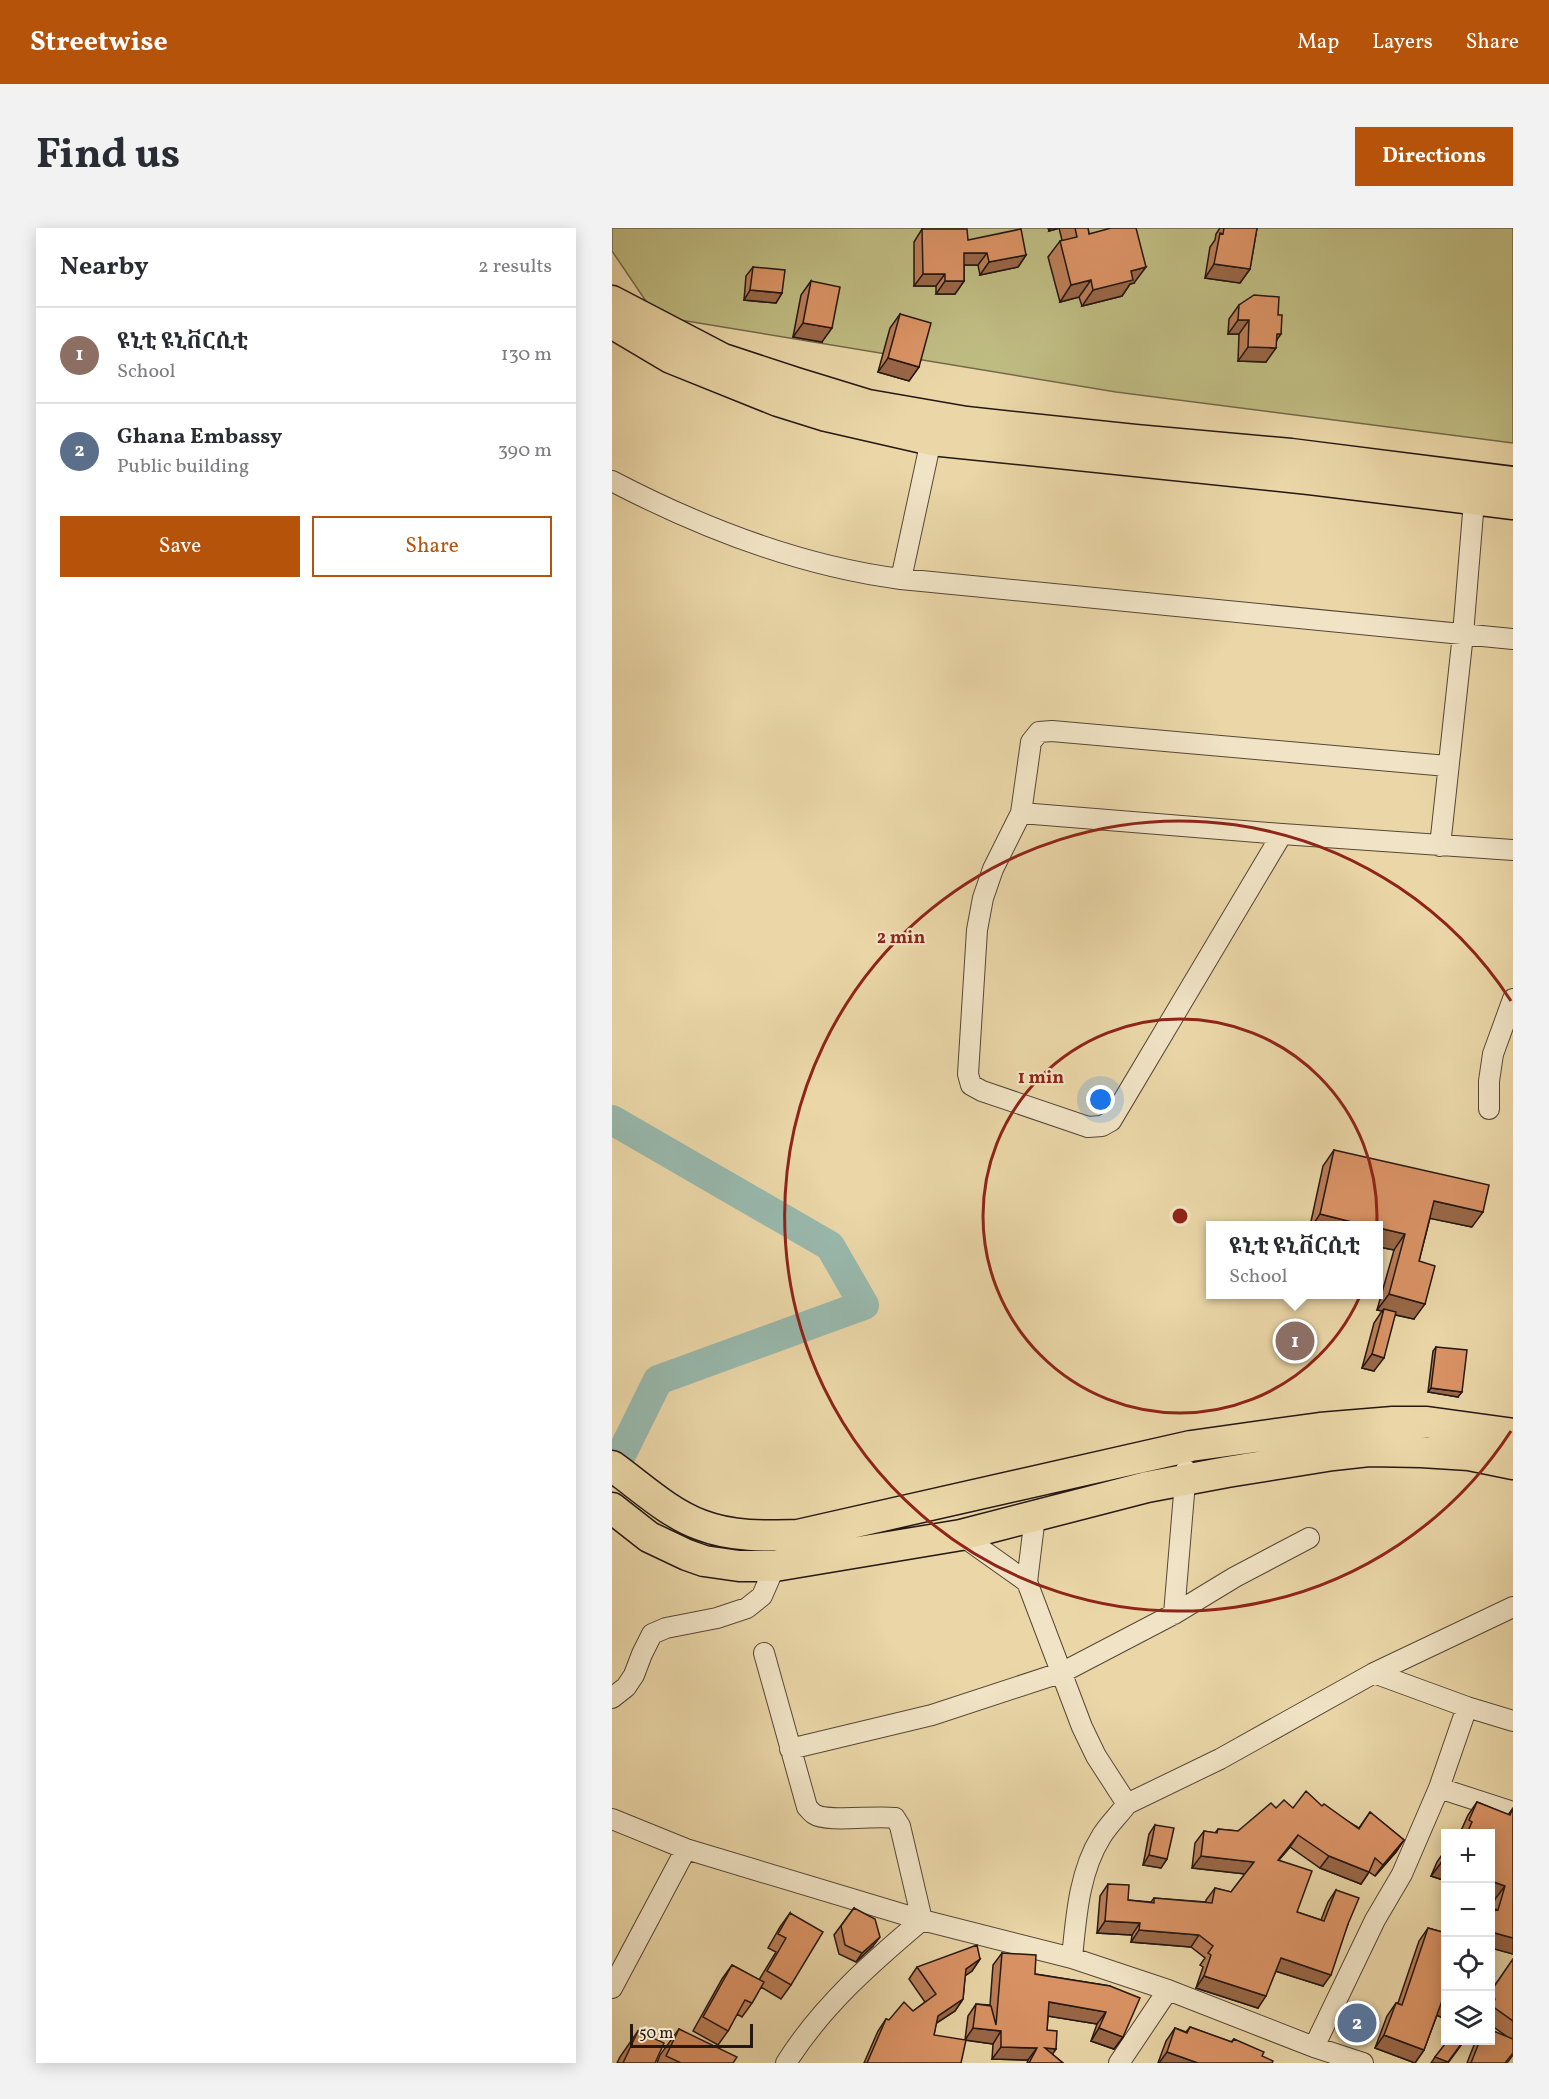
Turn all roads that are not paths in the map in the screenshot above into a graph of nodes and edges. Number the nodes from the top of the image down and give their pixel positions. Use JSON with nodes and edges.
{"nodes":[{"id":1,"x":612,"y":301,"type":"edge"},
{"id":2,"x":612,"y":323,"type":"edge"},
{"id":3,"x":931,"y":440,"type":"junction"},
{"id":4,"x":612,"y":481,"type":"edge"},
{"id":5,"x":1513,"y":482,"type":"edge"},
{"id":6,"x":1475,"y":489,"type":"junction"},
{"id":7,"x":1513,"y":504,"type":"edge"},
{"id":8,"x":901,"y":579,"type":"junction"},
{"id":9,"x":1463,"y":634,"type":"junction"},
{"id":10,"x":1513,"y":639,"type":"edge"},
{"id":11,"x":1447,"y":766,"type":"junction"},
{"id":12,"x":1021,"y":813,"type":"junction"},
{"id":13,"x":1282,"y":834,"type":"junction"},
{"id":14,"x":1440,"y":846,"type":"junction"},
{"id":15,"x":1513,"y":850,"type":"edge"},
{"id":16,"x":1513,"y":999,"type":"edge"},
{"id":17,"x":1489,"y":1109,"type":"dead end"},
{"id":18,"x":1513,"y":1434,"type":"edge"},
{"id":19,"x":1191,"y":1446,"type":"junction"},
{"id":20,"x":1513,"y":1464,"type":"edge"},
{"id":21,"x":612,"y":1466,"type":"edge"},
{"id":22,"x":1184,"y":1480,"type":"junction"},
{"id":23,"x":612,"y":1508,"type":"edge"},
{"id":24,"x":1035,"y":1516,"type":"junction"},
{"id":25,"x":962,"y":1535,"type":"junction"},
{"id":26,"x":1309,"y":1538,"type":"dead end"},
{"id":27,"x":776,"y":1566,"type":"junction"},
{"id":28,"x":1027,"y":1582,"type":"junction"},
{"id":29,"x":1513,"y":1607,"type":"edge"},
{"id":30,"x":1174,"y":1614,"type":"junction"},
{"id":31,"x":764,"y":1653,"type":"dead end"},
{"id":32,"x":1063,"y":1672,"type":"junction"},
{"id":33,"x":1374,"y":1673,"type":"junction"},
{"id":34,"x":612,"y":1698,"type":"edge"},
{"id":35,"x":1467,"y":1707,"type":"junction"},
{"id":36,"x":1513,"y":1721,"type":"edge"},
{"id":37,"x":790,"y":1749,"type":"junction"},
{"id":38,"x":1439,"y":1788,"type":"junction"},
{"id":39,"x":1127,"y":1804,"type":"junction"},
{"id":40,"x":1513,"y":1812,"type":"edge"},
{"id":41,"x":612,"y":1819,"type":"edge"},
{"id":42,"x":686,"y":1849,"type":"junction"},
{"id":43,"x":922,"y":1920,"type":"junction"},
{"id":44,"x":1072,"y":1958,"type":"junction"},
{"id":45,"x":612,"y":1988,"type":"edge"},
{"id":46,"x":1168,"y":1990,"type":"junction"},
{"id":47,"x":1314,"y":2047,"type":"junction"},
{"id":48,"x":786,"y":2063,"type":"edge"},
{"id":49,"x":1119,"y":2063,"type":"edge"},
{"id":50,"x":1363,"y":2063,"type":"edge"}],
"edges":[{"from":1,"to":6,"type":"main road"},
{"from":2,"to":3,"type":"main road"},
{"from":3,"to":6,"type":"main road"},
{"from":3,"to":8,"type":"street"},
{"from":4,"to":8,"type":"street"},
{"from":5,"to":6,"type":"main road"},
{"from":6,"to":7,"type":"main road"},
{"from":6,"to":9,"type":"street"},
{"from":8,"to":9,"type":"street"},
{"from":9,"to":10,"type":"street"},
{"from":9,"to":11,"type":"street"},
{"from":11,"to":12,"type":"street"},
{"from":11,"to":14,"type":"street"},
{"from":12,"to":13,"type":"street"},
{"from":12,"to":13,"type":"street"},
{"from":13,"to":14,"type":"street"},
{"from":14,"to":15,"type":"street"},
{"from":16,"to":17,"type":"street"},
{"from":18,"to":19,"type":"main road"},
{"from":19,"to":21,"type":"main road"},
{"from":19,"to":22,"type":"street"},
{"from":20,"to":22,"type":"main road"},
{"from":22,"to":24,"type":"main road"},
{"from":22,"to":30,"type":"street"},
{"from":23,"to":27,"type":"main road"},
{"from":24,"to":25,"type":"main road"},
{"from":24,"to":28,"type":"street"},
{"from":25,"to":27,"type":"main road"},
{"from":25,"to":28,"type":"street"},
{"from":26,"to":30,"type":"street"},
{"from":27,"to":34,"type":"street"},
{"from":28,"to":32,"type":"street"},
{"from":29,"to":33,"type":"street"},
{"from":30,"to":32,"type":"street"},
{"from":31,"to":37,"type":"street"},
{"from":32,"to":37,"type":"street"},
{"from":32,"to":39,"type":"street"},
{"from":33,"to":35,"type":"street"},
{"from":33,"to":39,"type":"street"},
{"from":35,"to":36,"type":"street"},
{"from":35,"to":38,"type":"street"},
{"from":37,"to":43,"type":"street"},
{"from":38,"to":40,"type":"street"},
{"from":38,"to":47,"type":"street"},
{"from":39,"to":44,"type":"street"},
{"from":41,"to":42,"type":"street"},
{"from":42,"to":43,"type":"street"},
{"from":42,"to":45,"type":"street"},
{"from":43,"to":44,"type":"street"},
{"from":43,"to":48,"type":"street"},
{"from":44,"to":46,"type":"street"},
{"from":46,"to":47,"type":"street"},
{"from":46,"to":49,"type":"street"},
{"from":47,"to":50,"type":"street"}]}
